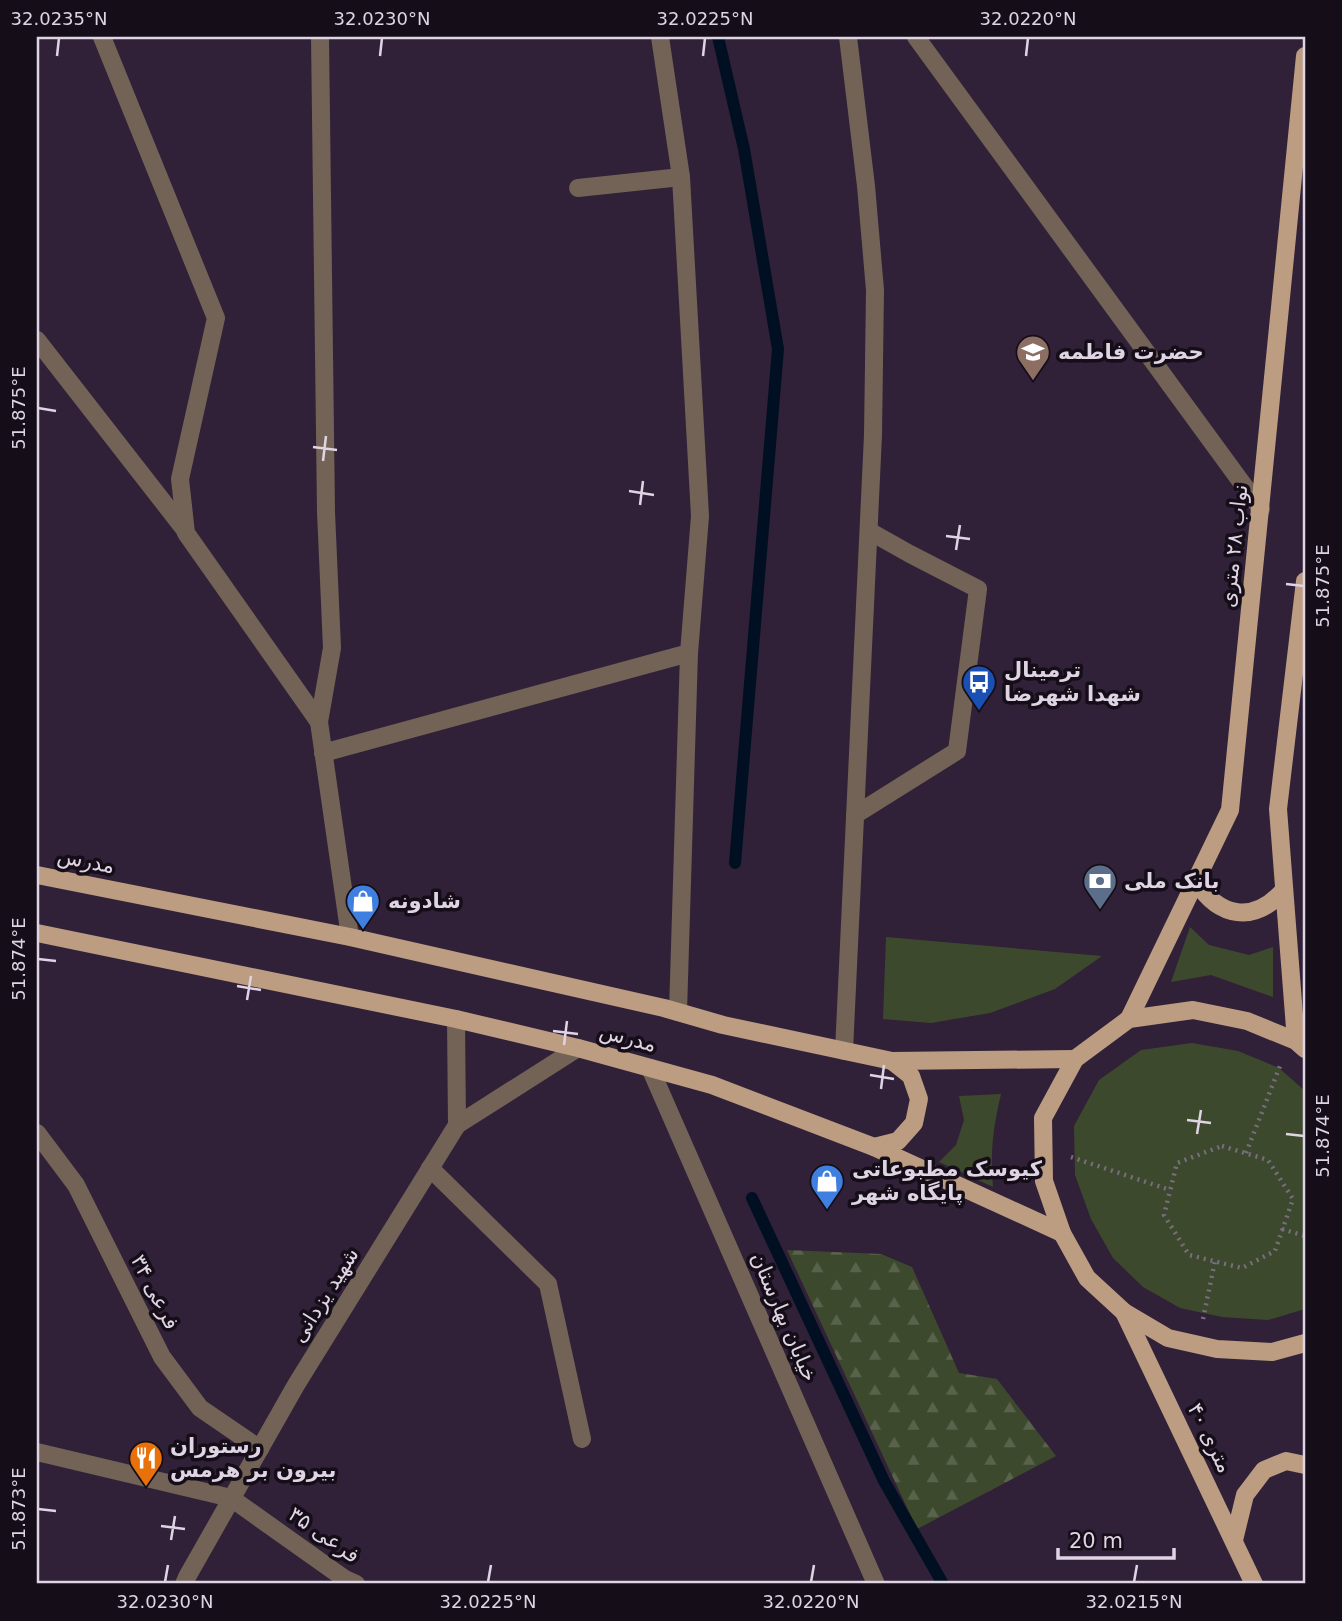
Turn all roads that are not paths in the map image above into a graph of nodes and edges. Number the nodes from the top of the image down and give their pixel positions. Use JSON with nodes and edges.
{"nodes":[{"id":1,"x":102,"y":37,"type":"edge"},
{"id":2,"x":320,"y":37,"type":"edge"},
{"id":3,"x":660,"y":37,"type":"edge"},
{"id":4,"x":848,"y":37,"type":"edge"},
{"id":5,"x":916,"y":37,"type":"edge"},
{"id":6,"x":1305,"y":56,"type":"edge"},
{"id":7,"x":681,"y":177,"type":"junction"},
{"id":8,"x":578,"y":188,"type":"dead end"},
{"id":9,"x":37,"y":340,"type":"edge"},
{"id":10,"x":1261,"y":509,"type":"junction"},
{"id":11,"x":869,"y":531,"type":"junction"},
{"id":12,"x":186,"y":533,"type":"junction"},
{"id":13,"x":1305,"y":581,"type":"edge"},
{"id":14,"x":689,"y":653,"type":"junction"},
{"id":15,"x":319,"y":722,"type":"junction"},
{"id":16,"x":323,"y":753,"type":"junction"},
{"id":17,"x":855,"y":815,"type":"junction"},
{"id":18,"x":37,"y":875,"type":"edge"},
{"id":19,"x":1196,"y":881,"type":"junction"},
{"id":20,"x":1284,"y":890,"type":"junction"},
{"id":21,"x":37,"y":933,"type":"edge"},
{"id":22,"x":350,"y":937,"type":"junction"},
{"id":23,"x":678,"y":1012,"type":"junction"},
{"id":24,"x":456,"y":1019,"type":"junction"},
{"id":25,"x":1129,"y":1019,"type":"junction"},
{"id":26,"x":1300,"y":1045,"type":"edge"},
{"id":27,"x":578,"y":1048,"type":"junction"},
{"id":28,"x":844,"y":1051,"type":"junction"},
{"id":29,"x":1075,"y":1059,"type":"junction"},
{"id":30,"x":892,"y":1061,"type":"junction"},
{"id":31,"x":650,"y":1068,"type":"junction"},
{"id":32,"x":457,"y":1125,"type":"junction"},
{"id":33,"x":37,"y":1133,"type":"edge"},
{"id":34,"x":874,"y":1147,"type":"junction"},
{"id":35,"x":430,"y":1168,"type":"junction"},
{"id":36,"x":1062,"y":1233,"type":"junction"},
{"id":37,"x":1124,"y":1312,"type":"junction"},
{"id":38,"x":1305,"y":1343,"type":"edge"},
{"id":39,"x":582,"y":1439,"type":"dead end"},
{"id":40,"x":260,"y":1448,"type":"junction"},
{"id":41,"x":37,"y":1452,"type":"edge"},
{"id":42,"x":1305,"y":1465,"type":"edge"},
{"id":43,"x":232,"y":1498,"type":"junction"},
{"id":44,"x":1234,"y":1540,"type":"junction"},
{"id":45,"x":184,"y":1584,"type":"edge"},
{"id":46,"x":356,"y":1584,"type":"edge"},
{"id":47,"x":876,"y":1584,"type":"edge"},
{"id":48,"x":1254,"y":1584,"type":"edge"}],
"edges":[{"from":1,"to":12,"type":"street"},
{"from":2,"to":15,"type":"street"},
{"from":3,"to":7,"type":"street"},
{"from":4,"to":11,"type":"street"},
{"from":5,"to":10,"type":"street"},
{"from":6,"to":10,"type":"main road","name":"نواب ۲۸ متری"},
{"from":7,"to":8,"type":"street"},
{"from":7,"to":14,"type":"street"},
{"from":9,"to":12,"type":"street"},
{"from":10,"to":19,"type":"main road","name":"نواب ۲۸ متری"},
{"from":11,"to":17,"type":"street"},
{"from":11,"to":17,"type":"street"},
{"from":12,"to":15,"type":"street"},
{"from":13,"to":20,"type":"main road"},
{"from":14,"to":16,"type":"street"},
{"from":14,"to":23,"type":"street"},
{"from":15,"to":16,"type":"street"},
{"from":16,"to":22,"type":"street"},
{"from":17,"to":28,"type":"street"},
{"from":18,"to":22,"type":"main road","name":"مدرس"},
{"from":19,"to":20,"type":"main road"},
{"from":19,"to":25,"type":"main road","name":"نواب ۲۸ متری"},
{"from":20,"to":26,"type":"main road"},
{"from":21,"to":24,"type":"main road","name":"مدرس"},
{"from":22,"to":23,"type":"main road","name":"مدرس"},
{"from":23,"to":28,"type":"main road","name":"مدرس"},
{"from":24,"to":27,"type":"main road","name":"مدرس"},
{"from":24,"to":32,"type":"street"},
{"from":25,"to":26,"type":"main road"},
{"from":25,"to":29,"type":"main road"},
{"from":27,"to":31,"type":"main road","name":"مدرس"},
{"from":27,"to":32,"type":"street"},
{"from":28,"to":30,"type":"main road","name":"مدرس"},
{"from":29,"to":30,"type":"main road","name":"مدرس"},
{"from":29,"to":36,"type":"main road"},
{"from":30,"to":34,"type":"main road"},
{"from":31,"to":34,"type":"main road","name":"مدرس"},
{"from":31,"to":47,"type":"street","name":"خیابان بهارستان"},
{"from":32,"to":35,"type":"street","name":"شهید یزدانی"},
{"from":33,"to":40,"type":"street","name":"فرعی ۳۴"},
{"from":34,"to":36,"type":"main road","name":"مدرس"},
{"from":35,"to":39,"type":"street"},
{"from":35,"to":40,"type":"street","name":"شهید یزدانی"},
{"from":36,"to":37,"type":"main road"},
{"from":37,"to":38,"type":"main road"},
{"from":37,"to":44,"type":"main road","name":"۴۰ متری"},
{"from":40,"to":43,"type":"street","name":"شهید یزدانی"},
{"from":41,"to":43,"type":"street"},
{"from":42,"to":44,"type":"main road"},
{"from":43,"to":45,"type":"street","name":"شهید یزدانی"},
{"from":43,"to":46,"type":"street","name":"فرعی ۳۵"},
{"from":44,"to":48,"type":"main road","name":"۴۰ متری"}]}
